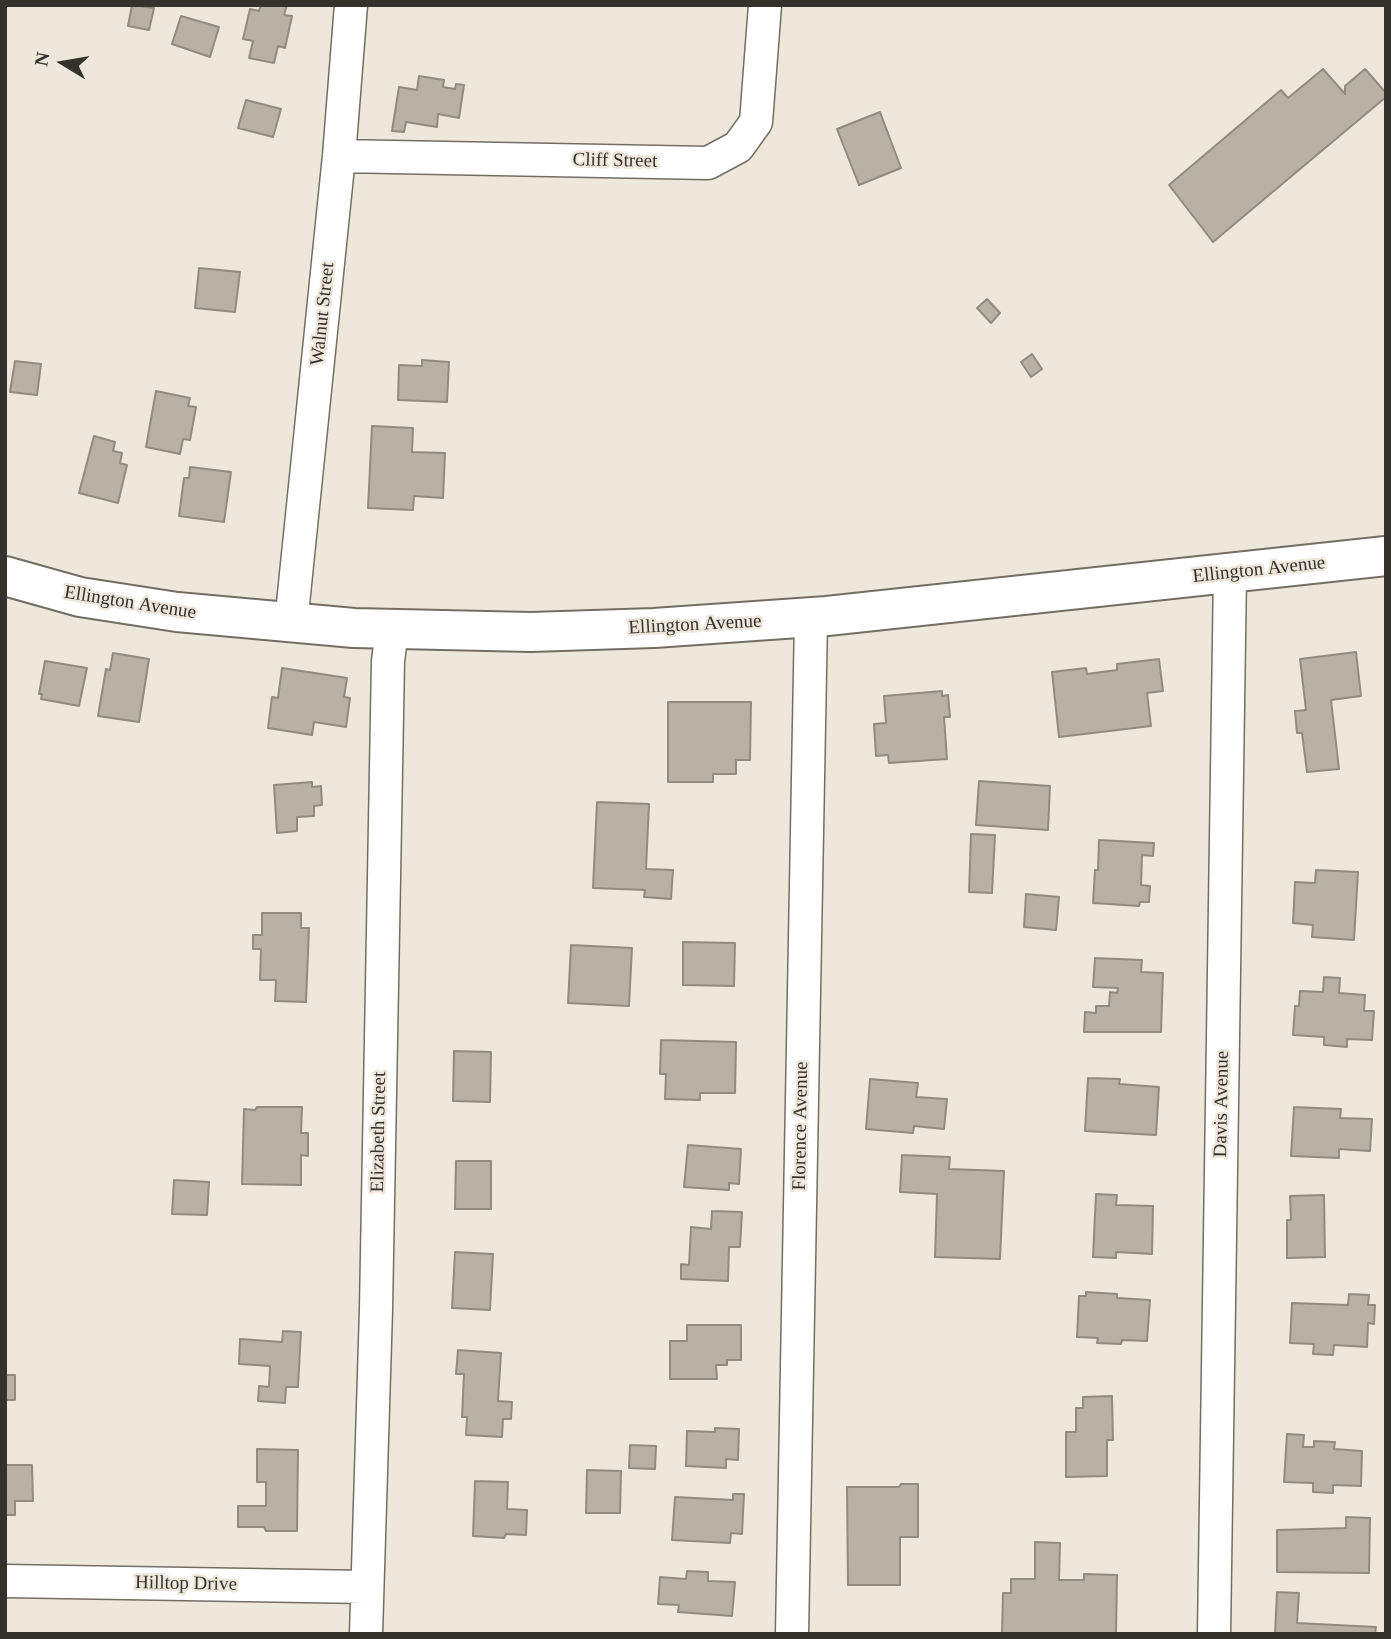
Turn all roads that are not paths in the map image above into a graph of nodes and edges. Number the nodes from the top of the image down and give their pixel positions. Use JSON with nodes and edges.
{"nodes":[{"id":1,"x":351,"y":5,"type":"edge"},
{"id":2,"x":765,"y":5,"type":"edge"},
{"id":3,"x":339,"y":156,"type":"junction"},
{"id":4,"x":1386,"y":556,"type":"edge"},
{"id":5,"x":1230,"y":573,"type":"junction"},
{"id":6,"x":5,"y":576,"type":"edge"},
{"id":7,"x":810,"y":618,"type":"junction"},
{"id":8,"x":291,"y":622,"type":"junction"},
{"id":9,"x":392,"y":630,"type":"junction"},
{"id":10,"x":5,"y":1581,"type":"edge"},
{"id":11,"x":366,"y":1587,"type":"junction"},
{"id":12,"x":366,"y":1634,"type":"edge"},
{"id":13,"x":792,"y":1634,"type":"edge"},
{"id":14,"x":1214,"y":1634,"type":"edge"}],
"edges":[{"from":1,"to":3,"type":"street","name":"Walnut Street"},
{"from":2,"to":3,"type":"street","name":"Cliff Street"},
{"from":3,"to":8,"type":"street","name":"Walnut Street"},
{"from":4,"to":5,"type":"street","name":"Ellington Avenue"},
{"from":5,"to":7,"type":"street","name":"Ellington Avenue"},
{"from":5,"to":14,"type":"street","name":"Davis Avenue"},
{"from":6,"to":8,"type":"street","name":"Ellington Avenue"},
{"from":7,"to":9,"type":"street","name":"Ellington Avenue"},
{"from":7,"to":13,"type":"street","name":"Florence Avenue"},
{"from":8,"to":9,"type":"street","name":"Ellington Avenue"},
{"from":9,"to":11,"type":"street","name":"Elizabeth Street"},
{"from":10,"to":11,"type":"street","name":"Hilltop Drive"},
{"from":11,"to":12,"type":"street","name":"Elizabeth Street"}]}
